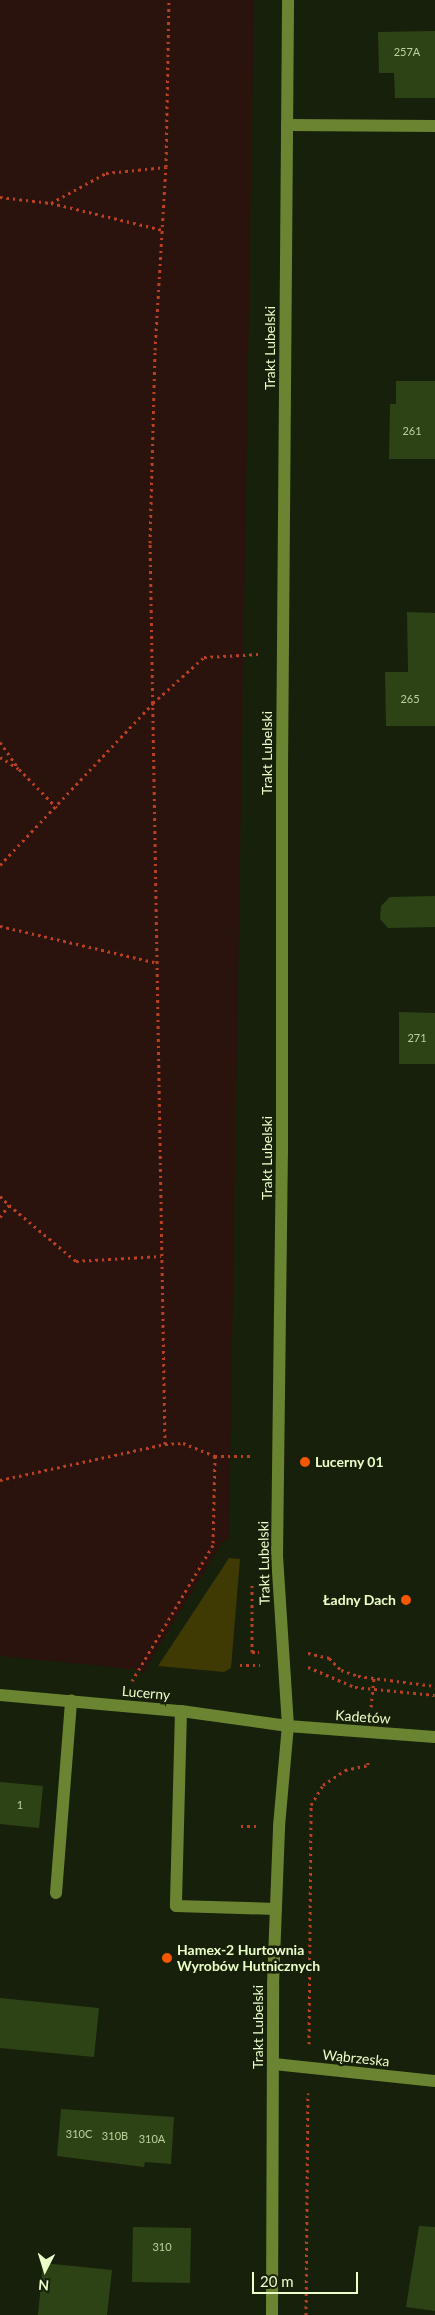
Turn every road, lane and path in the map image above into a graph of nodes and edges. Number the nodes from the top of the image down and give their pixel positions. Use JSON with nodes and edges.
{"nodes":[{"id":1,"x":169,"y":0,"type":"edge"},
{"id":2,"x":288,"y":0,"type":"edge"},
{"id":3,"x":287,"y":125,"type":"junction"},
{"id":4,"x":435,"y":126,"type":"edge"},
{"id":5,"x":166,"y":167,"type":"junction"},
{"id":6,"x":0,"y":197,"type":"edge"},
{"id":7,"x":51,"y":203,"type":"junction"},
{"id":8,"x":162,"y":230,"type":"junction"},
{"id":9,"x":260,"y":654,"type":"dead end"},
{"id":10,"x":153,"y":702,"type":"junction"},
{"id":11,"x":0,"y":742,"type":"edge"},
{"id":12,"x":0,"y":757,"type":"edge"},
{"id":13,"x":19,"y":769,"type":"junction"},
{"id":14,"x":57,"y":808,"type":"junction"},
{"id":15,"x":0,"y":866,"type":"edge"},
{"id":16,"x":0,"y":926,"type":"edge"},
{"id":17,"x":158,"y":963,"type":"junction"},
{"id":18,"x":0,"y":1196,"type":"edge"},
{"id":19,"x":9,"y":1205,"type":"junction"},
{"id":20,"x":0,"y":1217,"type":"edge"},
{"id":21,"x":161,"y":1256,"type":"junction"},
{"id":22,"x":164,"y":1444,"type":"junction"},
{"id":23,"x":215,"y":1456,"type":"junction"},
{"id":24,"x":252,"y":1456,"type":"dead end"},
{"id":25,"x":0,"y":1480,"type":"edge"},
{"id":26,"x":240,"y":1665,"type":"dead end"},
{"id":27,"x":283,"y":1667,"type":"junction"},
{"id":28,"x":374,"y":1678,"type":"dead end"},
{"id":29,"x":122,"y":1680,"type":"dead end"},
{"id":30,"x":373,"y":1690,"type":"junction"},
{"id":31,"x":0,"y":1695,"type":"edge"},
{"id":32,"x":435,"y":1695,"type":"edge"},
{"id":33,"x":71,"y":1701,"type":"junction"},
{"id":34,"x":372,"y":1707,"type":"dead end"},
{"id":35,"x":182,"y":1711,"type":"junction"},
{"id":36,"x":288,"y":1726,"type":"junction"},
{"id":37,"x":435,"y":1737,"type":"edge"},
{"id":38,"x":368,"y":1761,"type":"dead end"},
{"id":39,"x":311,"y":1827,"type":"dead end"},
{"id":40,"x":56,"y":1893,"type":"dead end"},
{"id":41,"x":276,"y":1909,"type":"junction"},
{"id":42,"x":274,"y":2064,"type":"junction"},
{"id":43,"x":435,"y":2081,"type":"edge"},
{"id":44,"x":272,"y":2315,"type":"edge"}],
"edges":[{"from":1,"to":5,"type":"path"},
{"from":2,"to":3,"type":"street","name":"Trakt Lubelski"},
{"from":3,"to":4,"type":"street"},
{"from":3,"to":27,"type":"street","name":"Trakt Lubelski"},
{"from":5,"to":7,"type":"path"},
{"from":5,"to":8,"type":"path"},
{"from":6,"to":7,"type":"path"},
{"from":7,"to":8,"type":"path"},
{"from":8,"to":10,"type":"path"},
{"from":9,"to":10,"type":"path"},
{"from":10,"to":14,"type":"path"},
{"from":10,"to":17,"type":"path"},
{"from":11,"to":13,"type":"path"},
{"from":12,"to":13,"type":"path"},
{"from":13,"to":14,"type":"path"},
{"from":14,"to":15,"type":"path"},
{"from":16,"to":17,"type":"path"},
{"from":17,"to":21,"type":"path"},
{"from":18,"to":19,"type":"path"},
{"from":19,"to":20,"type":"path"},
{"from":19,"to":21,"type":"path"},
{"from":21,"to":22,"type":"path"},
{"from":22,"to":23,"type":"path"},
{"from":22,"to":25,"type":"path"},
{"from":23,"to":24,"type":"path"},
{"from":23,"to":29,"type":"path"},
{"from":26,"to":27,"type":"path"},
{"from":27,"to":30,"type":"path"},
{"from":27,"to":36,"type":"street","name":"Trakt Lubelski"},
{"from":28,"to":30,"type":"path"},
{"from":30,"to":32,"type":"path"},
{"from":30,"to":34,"type":"path"},
{"from":31,"to":33,"type":"street","name":"Lucerny"},
{"from":33,"to":35,"type":"street","name":"Lucerny"},
{"from":33,"to":40,"type":"street"},
{"from":35,"to":36,"type":"street","name":"Lucerny"},
{"from":35,"to":41,"type":"street"},
{"from":36,"to":37,"type":"street","name":"Kadetów"},
{"from":36,"to":41,"type":"street","name":"Trakt Lubelski"},
{"from":38,"to":39,"type":"path"},
{"from":41,"to":42,"type":"street","name":"Trakt Lubelski"},
{"from":42,"to":43,"type":"street","name":"Wąbrzeska"},
{"from":42,"to":44,"type":"street","name":"Trakt Lubelski"}]}
